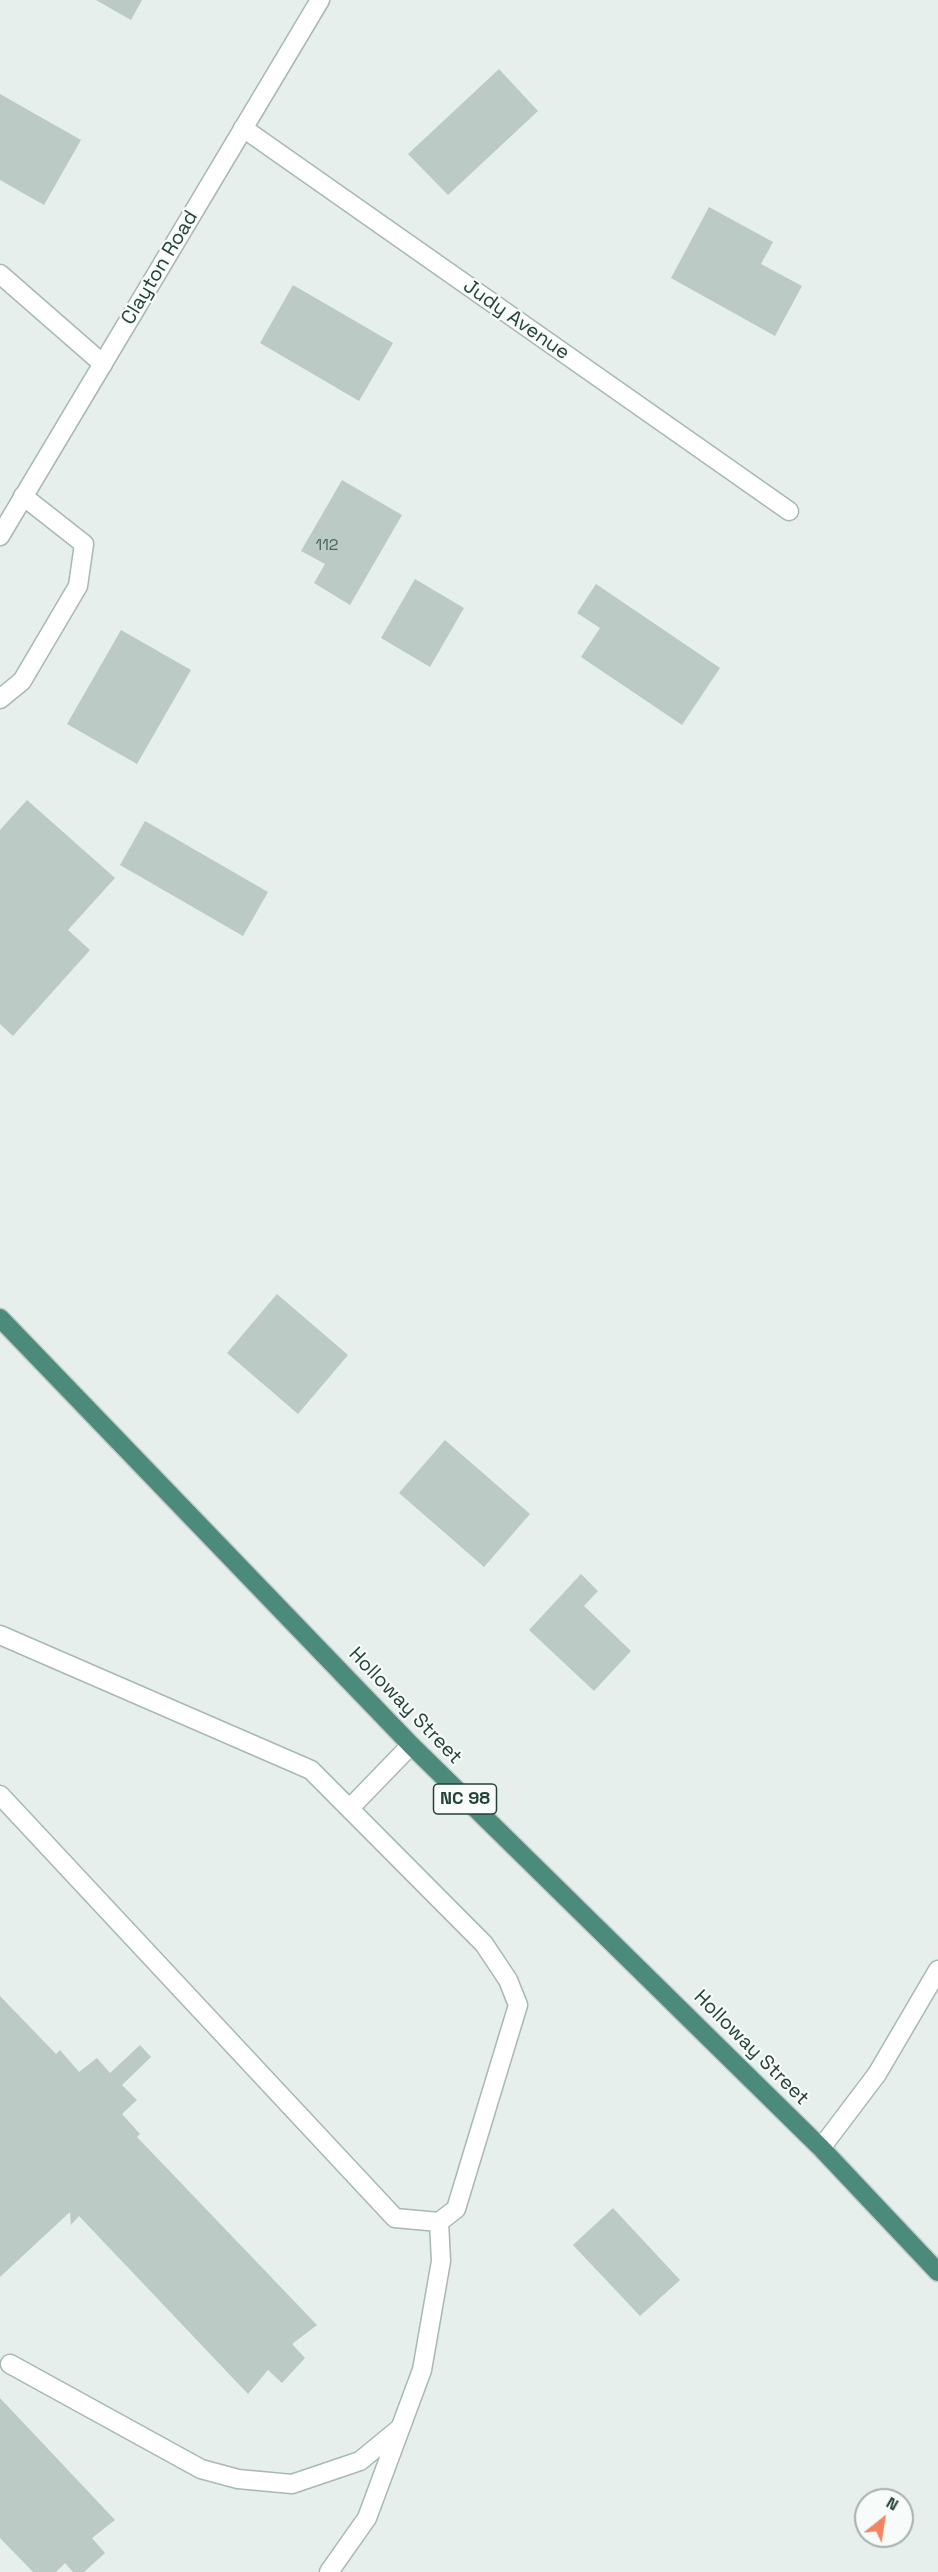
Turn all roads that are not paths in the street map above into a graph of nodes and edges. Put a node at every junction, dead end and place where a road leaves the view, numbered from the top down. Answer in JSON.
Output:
{"nodes":[{"id":1,"x":320,"y":0,"type":"edge"},
{"id":2,"x":243,"y":128,"type":"junction"},
{"id":3,"x":0,"y":274,"type":"edge"},
{"id":4,"x":103,"y":364,"type":"junction"},
{"id":5,"x":23,"y":496,"type":"junction"},
{"id":6,"x":789,"y":512,"type":"dead end"},
{"id":7,"x":0,"y":536,"type":"edge"},
{"id":8,"x":0,"y":699,"type":"edge"},
{"id":9,"x":0,"y":1318,"type":"edge"},
{"id":10,"x":0,"y":1635,"type":"edge"},
{"id":11,"x":411,"y":1746,"type":"junction"},
{"id":12,"x":0,"y":1794,"type":"edge"},
{"id":13,"x":350,"y":1808,"type":"junction"},
{"id":14,"x":938,"y":1970,"type":"edge"},
{"id":15,"x":821,"y":2148,"type":"junction"},
{"id":16,"x":439,"y":2222,"type":"junction"},
{"id":17,"x":938,"y":2272,"type":"edge"},
{"id":18,"x":10,"y":2364,"type":"dead end"},
{"id":19,"x":400,"y":2428,"type":"junction"},
{"id":20,"x":329,"y":2572,"type":"edge"}],
"edges":[{"from":1,"to":2,"type":"street","name":"Clayton Road"},
{"from":2,"to":4,"type":"street","name":"Clayton Road"},
{"from":2,"to":6,"type":"street","name":"Judy Avenue"},
{"from":3,"to":4,"type":"street"},
{"from":4,"to":5,"type":"street","name":"Clayton Road"},
{"from":5,"to":7,"type":"street","name":"Clayton Road"},
{"from":5,"to":8,"type":"street"},
{"from":9,"to":11,"type":"highway","name":"Holloway Street","number":"NC 98"},
{"from":10,"to":13,"type":"street"},
{"from":11,"to":13,"type":"street"},
{"from":11,"to":15,"type":"highway","name":"Holloway Street","number":"NC 98"},
{"from":12,"to":16,"type":"street"},
{"from":13,"to":16,"type":"street"},
{"from":14,"to":15,"type":"street"},
{"from":15,"to":17,"type":"highway","name":"Holloway Street","number":"NC 98"},
{"from":16,"to":19,"type":"street"},
{"from":18,"to":19,"type":"street"},
{"from":19,"to":20,"type":"street"}]}
